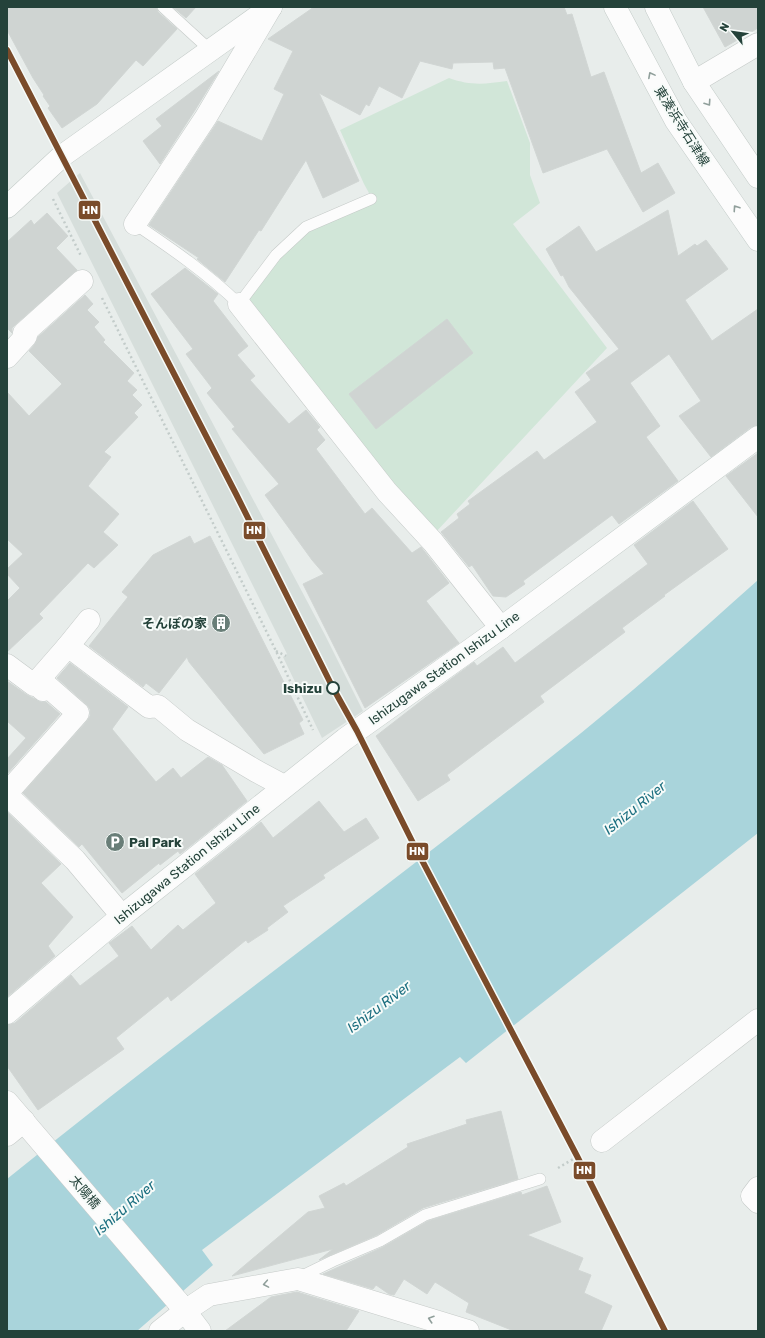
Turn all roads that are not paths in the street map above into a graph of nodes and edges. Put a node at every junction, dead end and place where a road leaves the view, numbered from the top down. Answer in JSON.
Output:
{"nodes":[{"id":1,"x":164,"y":7,"type":"edge"},
{"id":2,"x":271,"y":7,"type":"edge"},
{"id":3,"x":615,"y":7,"type":"edge"},
{"id":4,"x":656,"y":7,"type":"edge"},
{"id":5,"x":758,"y":44,"type":"edge"},
{"id":6,"x":210,"y":50,"type":"junction"},
{"id":7,"x":694,"y":82,"type":"junction"},
{"id":8,"x":758,"y":177,"type":"edge"},
{"id":9,"x":371,"y":199,"type":"dead end"},
{"id":10,"x":7,"y":206,"type":"edge"},
{"id":11,"x":135,"y":224,"type":"joint"},
{"id":12,"x":758,"y":240,"type":"edge"},
{"id":13,"x":82,"y":281,"type":"dead end"},
{"id":14,"x":238,"y":304,"type":"junction"},
{"id":15,"x":7,"y":357,"type":"edge"},
{"id":16,"x":758,"y":436,"type":"edge"},
{"id":17,"x":89,"y":620,"type":"dead end"},
{"id":18,"x":501,"y":628,"type":"junction"},
{"id":19,"x":68,"y":646,"type":"junction"},
{"id":20,"x":7,"y":665,"type":"edge"},
{"id":21,"x":36,"y":683,"type":"junction"},
{"id":22,"x":284,"y":786,"type":"junction"},
{"id":23,"x":7,"y":794,"type":"edge"},
{"id":24,"x":122,"y":916,"type":"junction"},
{"id":25,"x":7,"y":1013,"type":"edge"},
{"id":26,"x":755,"y":1025,"type":"edge"},
{"id":27,"x":7,"y":1102,"type":"edge"},
{"id":28,"x":31,"y":1129,"type":"junction"},
{"id":29,"x":7,"y":1135,"type":"edge"},
{"id":30,"x":602,"y":1141,"type":"dead end"},
{"id":31,"x":540,"y":1179,"type":"dead end"},
{"id":32,"x":758,"y":1188,"type":"edge"},
{"id":33,"x":758,"y":1202,"type":"edge"},
{"id":34,"x":298,"y":1279,"type":"junction"},
{"id":35,"x":182,"y":1307,"type":"junction"},
{"id":36,"x":160,"y":1331,"type":"edge"},
{"id":37,"x":200,"y":1331,"type":"edge"},
{"id":38,"x":468,"y":1331,"type":"edge"}],
"edges":[{"from":1,"to":6,"type":"lane"},
{"from":2,"to":6,"type":"street"},
{"from":2,"to":11,"type":"street"},
{"from":12,"to":3,"type":"street","name":"東湊浜寺石津線","one_way":true},
{"from":4,"to":7,"type":"street"},
{"from":5,"to":7,"type":"street"},
{"from":6,"to":10,"type":"street"},
{"from":7,"to":8,"type":"street","one_way":true},
{"from":9,"to":14,"type":"lane"},
{"from":11,"to":14,"type":"lane"},
{"from":13,"to":15,"type":"street"},
{"from":14,"to":18,"type":"street"},
{"from":16,"to":18,"type":"street","name":"Ishizugawa Station Ishizu Line"},
{"from":17,"to":19,"type":"street"},
{"from":18,"to":22,"type":"street","name":"Ishizugawa Station Ishizu Line"},
{"from":19,"to":21,"type":"street"},
{"from":19,"to":22,"type":"street"},
{"from":20,"to":21,"type":"street"},
{"from":21,"to":23,"type":"street"},
{"from":22,"to":24,"type":"street","name":"Ishizugawa Station Ishizu Line"},
{"from":23,"to":24,"type":"street"},
{"from":24,"to":25,"type":"street","name":"Ishizugawa Station Ishizu Line"},
{"from":26,"to":30,"type":"street"},
{"from":27,"to":28,"type":"street","name":"太陽橋"},
{"from":28,"to":29,"type":"street"},
{"from":28,"to":35,"type":"street","name":"太陽橋"},
{"from":31,"to":34,"type":"lane"},
{"from":32,"to":33,"type":"street"},
{"from":34,"to":35,"type":"street","one_way":true},
{"from":38,"to":34,"type":"street","one_way":true},
{"from":35,"to":36,"type":"street"},
{"from":35,"to":37,"type":"street","name":"太陽橋"}]}
